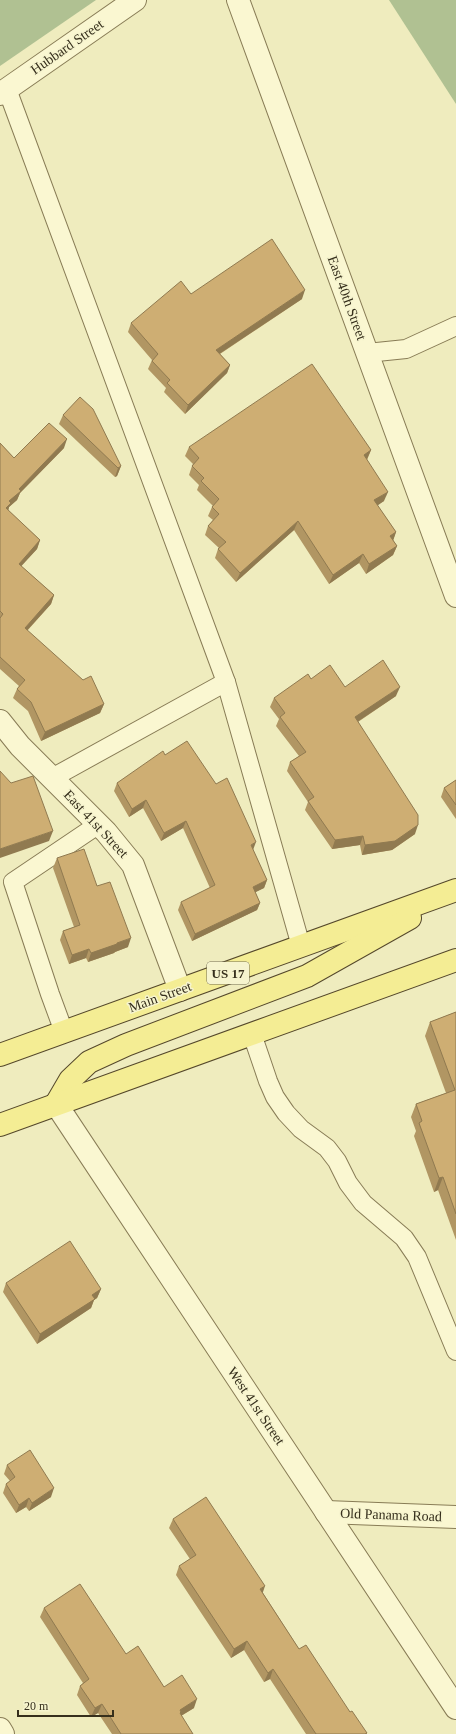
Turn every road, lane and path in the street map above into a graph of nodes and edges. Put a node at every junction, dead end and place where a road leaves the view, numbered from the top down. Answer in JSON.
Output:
{"nodes":[{"id":1,"x":134,"y":0,"type":"edge"},
{"id":2,"x":238,"y":0,"type":"edge"},
{"id":3,"x":3,"y":91,"type":"edge"},
{"id":4,"x":456,"y":326,"type":"edge"},
{"id":5,"x":367,"y":353,"type":"junction"},
{"id":6,"x":456,"y":596,"type":"edge"},
{"id":7,"x":226,"y":682,"type":"junction"},
{"id":8,"x":0,"y":721,"type":"edge"},
{"id":9,"x":52,"y":778,"type":"junction"},
{"id":10,"x":99,"y":824,"type":"junction"},
{"id":11,"x":456,"y":891,"type":"edge"},
{"id":12,"x":301,"y":946,"type":"junction"},
{"id":13,"x":456,"y":960,"type":"edge"},
{"id":14,"x":180,"y":990,"type":"junction"},
{"id":15,"x":64,"y":1032,"type":"junction"},
{"id":16,"x":252,"y":1034,"type":"junction"},
{"id":17,"x":0,"y":1056,"type":"edge"},
{"id":18,"x":56,"y":1104,"type":"junction"},
{"id":19,"x":0,"y":1125,"type":"edge"},
{"id":20,"x":456,"y":1352,"type":"edge"},
{"id":21,"x":326,"y":1512,"type":"junction"},
{"id":22,"x":456,"y":1517,"type":"edge"},
{"id":23,"x":456,"y":1708,"type":"edge"},
{"id":24,"x":0,"y":1729,"type":"edge"},
{"id":25,"x":3,"y":1734,"type":"edge"}],
"edges":[{"from":1,"to":3,"type":"street","name":"Hubbard Street"},
{"from":2,"to":5,"type":"street","name":"East 40th Street"},
{"from":3,"to":7,"type":"lane"},
{"from":4,"to":5,"type":"lane"},
{"from":5,"to":6,"type":"street","name":"East 40th Street"},
{"from":7,"to":9,"type":"lane"},
{"from":7,"to":12,"type":"lane"},
{"from":8,"to":9,"type":"street","name":"East 41st Street"},
{"from":9,"to":10,"type":"street","name":"East 41st Street"},
{"from":10,"to":14,"type":"street","name":"East 41st Street"},
{"from":10,"to":15,"type":"lane"},
{"from":11,"to":12,"type":"main road","name":"Main Street","number":"US 17"},
{"from":11,"to":18,"type":"main road"},
{"from":12,"to":14,"type":"main road","name":"Main Street","number":"US 17"},
{"from":13,"to":16,"type":"main road"},
{"from":14,"to":15,"type":"main road","name":"Main Street","number":"US 17"},
{"from":15,"to":17,"type":"main road","name":"Main Street","number":"US 17"},
{"from":16,"to":18,"type":"main road"},
{"from":16,"to":20,"type":"lane"},
{"from":18,"to":19,"type":"main road"},
{"from":18,"to":21,"type":"street","name":"West 41st Street"},
{"from":21,"to":22,"type":"street","name":"Old Panama Road"},
{"from":21,"to":23,"type":"street","name":"West 41st Street"},
{"from":24,"to":25,"type":"street"}]}
